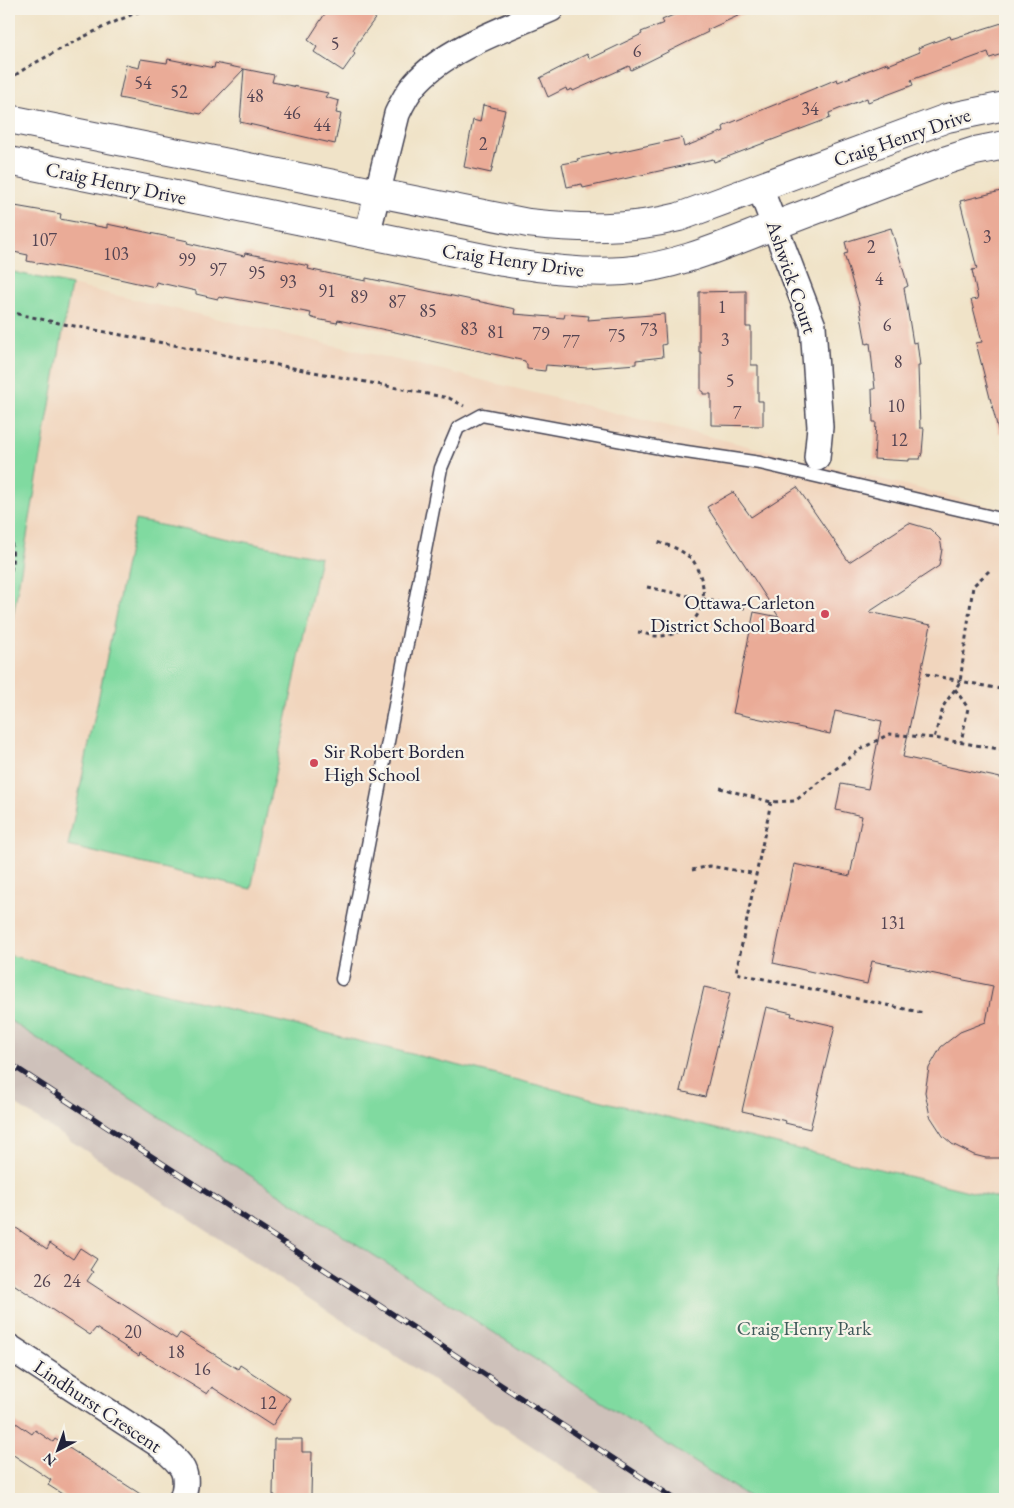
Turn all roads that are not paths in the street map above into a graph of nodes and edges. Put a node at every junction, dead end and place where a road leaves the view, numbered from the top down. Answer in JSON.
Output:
{"nodes":[{"id":1,"x":551,"y":9,"type":"edge"},
{"id":2,"x":1005,"y":106,"type":"edge"},
{"id":3,"x":9,"y":119,"type":"edge"},
{"id":4,"x":1005,"y":145,"type":"edge"},
{"id":5,"x":9,"y":161,"type":"edge"},
{"id":6,"x":760,"y":188,"type":"junction"},
{"id":7,"x":377,"y":193,"type":"junction"},
{"id":8,"x":774,"y":225,"type":"junction"},
{"id":9,"x":367,"y":235,"type":"junction"},
{"id":10,"x":818,"y":458,"type":"dead end"},
{"id":11,"x":1005,"y":520,"type":"edge"},
{"id":12,"x":342,"y":979,"type":"dead end"},
{"id":13,"x":9,"y":1347,"type":"edge"},
{"id":14,"x":182,"y":1499,"type":"edge"}],
"edges":[{"from":1,"to":7,"type":"street"},
{"from":2,"to":6,"type":"street","name":"Craig Henry Drive"},
{"from":3,"to":7,"type":"street","name":"Craig Henry Drive"},
{"from":4,"to":8,"type":"street","name":"Craig Henry Drive"},
{"from":5,"to":9,"type":"street","name":"Craig Henry Drive"},
{"from":6,"to":7,"type":"street","name":"Craig Henry Drive"},
{"from":6,"to":8,"type":"street","name":"Ashwick Court"},
{"from":7,"to":9,"type":"street"},
{"from":8,"to":9,"type":"street","name":"Craig Henry Drive"},
{"from":8,"to":10,"type":"street","name":"Ashwick Court"},
{"from":11,"to":12,"type":"lane"},
{"from":13,"to":14,"type":"street","name":"Lindhurst Crescent"}]}
